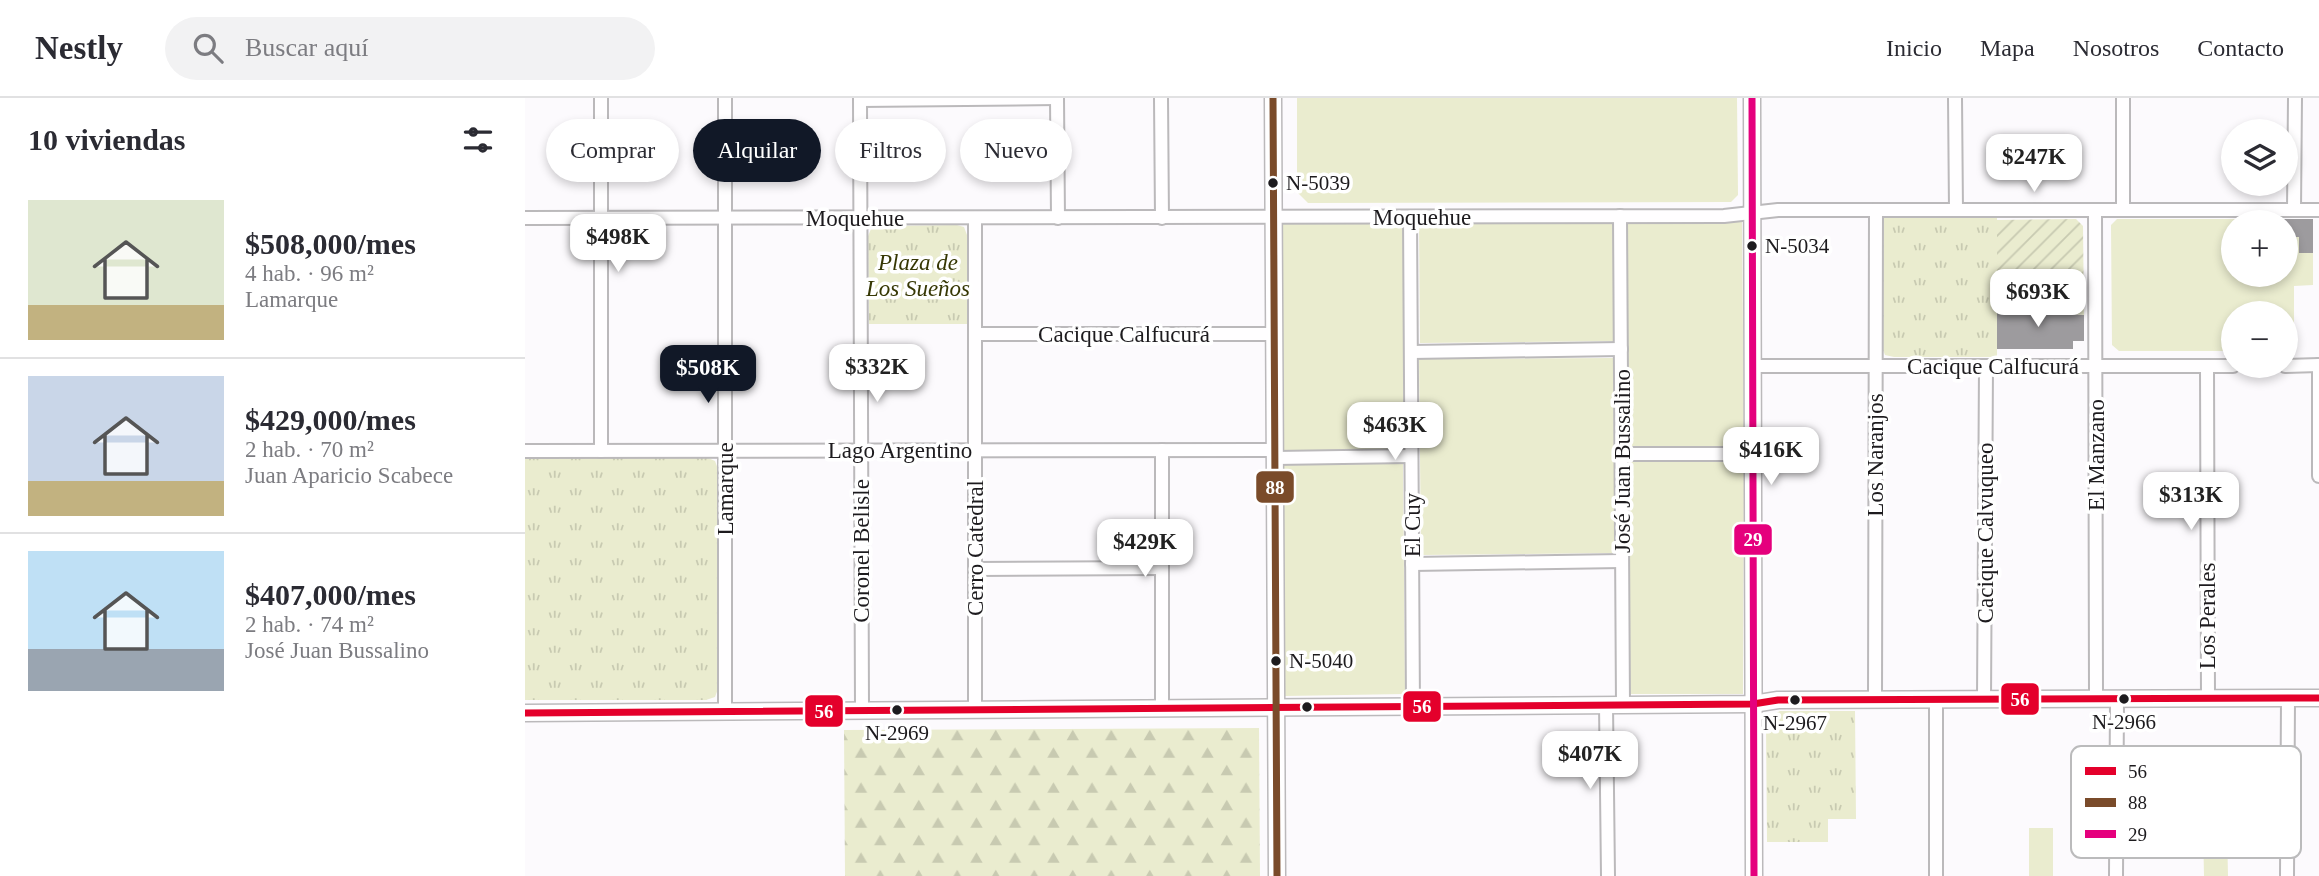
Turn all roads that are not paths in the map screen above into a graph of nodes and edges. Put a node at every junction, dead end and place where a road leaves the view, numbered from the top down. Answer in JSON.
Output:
{"nodes":[{"id":1,"x":601,"y":98,"type":"edge"},
{"id":2,"x":725,"y":98,"type":"edge"},
{"id":3,"x":1057,"y":98,"type":"edge"},
{"id":4,"x":1161,"y":98,"type":"edge"},
{"id":5,"x":1273,"y":98,"type":"edge"},
{"id":6,"x":1752,"y":98,"type":"edge"},
{"id":7,"x":1955,"y":98,"type":"edge"},
{"id":8,"x":2123,"y":98,"type":"edge"},
{"id":9,"x":2295,"y":98,"type":"edge"},
{"id":10,"x":860,"y":99,"type":"edge"},
{"id":11,"x":1876,"y":210,"type":"junction"},
{"id":12,"x":1956,"y":210,"type":"junction"},
{"id":13,"x":2095,"y":210,"type":"junction"},
{"id":14,"x":2123,"y":210,"type":"junction"},
{"id":15,"x":2221,"y":210,"type":"edge"},
{"id":16,"x":2294,"y":210,"type":"edge"},
{"id":17,"x":2298,"y":210,"type":"edge"},
{"id":18,"x":2319,"y":211,"type":"edge"},
{"id":19,"x":1752,"y":213,"type":"junction"},
{"id":20,"x":1620,"y":216,"type":"junction"},
{"id":21,"x":1273,"y":217,"type":"junction"},
{"id":22,"x":1410,"y":217,"type":"junction"},
{"id":23,"x":525,"y":218,"type":"edge"},
{"id":24,"x":601,"y":218,"type":"junction"},
{"id":25,"x":725,"y":218,"type":"junction"},
{"id":26,"x":860,"y":218,"type":"junction"},
{"id":27,"x":975,"y":218,"type":"junction"},
{"id":28,"x":1058,"y":218,"type":"junction"},
{"id":29,"x":1162,"y":218,"type":"junction"},
{"id":30,"x":975,"y":334,"type":"junction"},
{"id":31,"x":1274,"y":334,"type":"junction"},
{"id":32,"x":1621,"y":349,"type":"junction"},
{"id":33,"x":1411,"y":352,"type":"junction"},
{"id":34,"x":2319,"y":365,"type":"edge"},
{"id":35,"x":1752,"y":366,"type":"junction"},
{"id":36,"x":1875,"y":366,"type":"junction"},
{"id":37,"x":1986,"y":366,"type":"junction"},
{"id":38,"x":2096,"y":366,"type":"junction"},
{"id":39,"x":2207,"y":366,"type":"junction"},
{"id":40,"x":2221,"y":366,"type":"edge"},
{"id":41,"x":2298,"y":366,"type":"edge"},
{"id":42,"x":861,"y":450,"type":"junction"},
{"id":43,"x":975,"y":450,"type":"junction"},
{"id":44,"x":1162,"y":450,"type":"junction"},
{"id":45,"x":525,"y":451,"type":"edge"},
{"id":46,"x":601,"y":451,"type":"junction"},
{"id":47,"x":725,"y":451,"type":"junction"},
{"id":48,"x":1275,"y":454,"type":"junction"},
{"id":49,"x":1622,"y":454,"type":"junction"},
{"id":50,"x":1752,"y":454,"type":"junction"},
{"id":51,"x":1411,"y":456,"type":"junction"},
{"id":52,"x":2319,"y":475,"type":"edge"},
{"id":53,"x":1622,"y":561,"type":"junction"},
{"id":54,"x":1412,"y":564,"type":"junction"},
{"id":55,"x":1162,"y":568,"type":"junction"},
{"id":56,"x":975,"y":569,"type":"junction"},
{"id":57,"x":2319,"y":698,"type":"edge"},
{"id":58,"x":2096,"y":699,"type":"junction"},
{"id":59,"x":2117,"y":699,"type":"junction"},
{"id":60,"x":2208,"y":699,"type":"junction"},
{"id":61,"x":2288,"y":699,"type":"junction"},
{"id":62,"x":1875,"y":700,"type":"junction"},
{"id":63,"x":1935,"y":700,"type":"junction"},
{"id":64,"x":1984,"y":700,"type":"junction"},
{"id":65,"x":1753,"y":704,"type":"junction"},
{"id":66,"x":1615,"y":705,"type":"junction"},
{"id":67,"x":1413,"y":707,"type":"junction"},
{"id":68,"x":1163,"y":708,"type":"junction"},
{"id":69,"x":1276,"y":708,"type":"junction"},
{"id":70,"x":862,"y":710,"type":"junction"},
{"id":71,"x":975,"y":710,"type":"junction"},
{"id":72,"x":725,"y":711,"type":"junction"},
{"id":73,"x":525,"y":713,"type":"edge"},
{"id":74,"x":2117,"y":746,"type":"edge"},
{"id":75,"x":2288,"y":746,"type":"edge"},
{"id":76,"x":2116,"y":858,"type":"edge"},
{"id":77,"x":2287,"y":858,"type":"edge"},
{"id":78,"x":1276,"y":876,"type":"edge"},
{"id":79,"x":1608,"y":876,"type":"edge"},
{"id":80,"x":1754,"y":876,"type":"edge"},
{"id":81,"x":1936,"y":876,"type":"edge"},
{"id":82,"x":2116,"y":876,"type":"edge"},
{"id":83,"x":2287,"y":876,"type":"edge"}],
"edges":[{"from":1,"to":24,"type":"street"},
{"from":2,"to":25,"type":"street","name":"Lamarque"},
{"from":3,"to":10,"type":"street"},
{"from":3,"to":28,"type":"street"},
{"from":4,"to":29,"type":"street"},
{"from":5,"to":21,"type":"street"},
{"from":6,"to":19,"type":"street"},
{"from":7,"to":12,"type":"street"},
{"from":8,"to":14,"type":"street"},
{"from":9,"to":16,"type":"street"},
{"from":10,"to":26,"type":"street","name":"Coronel Belisle"},
{"from":11,"to":12,"type":"street","name":"Moquehue"},
{"from":11,"to":19,"type":"street","name":"Moquehue"},
{"from":11,"to":36,"type":"street","name":"Los Naranjos"},
{"from":12,"to":13,"type":"street","name":"Moquehue"},
{"from":13,"to":14,"type":"street","name":"Moquehue"},
{"from":13,"to":38,"type":"street","name":"El Manzano"},
{"from":14,"to":15,"type":"street","name":"Moquehue"},
{"from":17,"to":18,"type":"street","name":"Moquehue"},
{"from":19,"to":20,"type":"street","name":"Moquehue"},
{"from":19,"to":35,"type":"street"},
{"from":20,"to":22,"type":"street","name":"Moquehue"},
{"from":20,"to":32,"type":"street","name":"José Juan Bussalino"},
{"from":21,"to":22,"type":"street","name":"Moquehue"},
{"from":21,"to":29,"type":"street","name":"Moquehue"},
{"from":21,"to":31,"type":"street"},
{"from":22,"to":33,"type":"street","name":"El Cuy"},
{"from":23,"to":24,"type":"street","name":"Moquehue"},
{"from":24,"to":25,"type":"street","name":"Moquehue"},
{"from":24,"to":46,"type":"street"},
{"from":25,"to":26,"type":"street","name":"Moquehue"},
{"from":25,"to":47,"type":"street","name":"Lamarque"},
{"from":26,"to":27,"type":"street","name":"Moquehue"},
{"from":26,"to":42,"type":"street","name":"Coronel Belisle"},
{"from":27,"to":28,"type":"street","name":"Moquehue"},
{"from":27,"to":30,"type":"street","name":"Cerro Catedral"},
{"from":28,"to":29,"type":"street","name":"Moquehue"},
{"from":30,"to":31,"type":"street","name":"Cacique Calfucurá"},
{"from":30,"to":43,"type":"street","name":"Cerro Catedral"},
{"from":31,"to":48,"type":"street"},
{"from":32,"to":33,"type":"street"},
{"from":32,"to":49,"type":"street","name":"José Juan Bussalino"},
{"from":33,"to":51,"type":"street","name":"El Cuy"},
{"from":34,"to":41,"type":"street"},
{"from":34,"to":52,"type":"street"},
{"from":35,"to":36,"type":"street","name":"Cacique Calfucurá"},
{"from":35,"to":50,"type":"street"},
{"from":36,"to":37,"type":"street","name":"Cacique Calfucurá"},
{"from":36,"to":62,"type":"street","name":"Los Naranjos"},
{"from":37,"to":38,"type":"street","name":"Cacique Calfucurá"},
{"from":37,"to":64,"type":"street","name":"Cacique Calvuqueo"},
{"from":38,"to":39,"type":"street","name":"Cacique Calfucurá"},
{"from":38,"to":58,"type":"street","name":"El Manzano"},
{"from":39,"to":40,"type":"street","name":"Cacique Calfucurá"},
{"from":39,"to":60,"type":"street","name":"Los Perales"},
{"from":42,"to":43,"type":"street","name":"Lago Argentino"},
{"from":42,"to":47,"type":"street","name":"Lago Argentino"},
{"from":42,"to":70,"type":"street","name":"Coronel Belisle"},
{"from":43,"to":44,"type":"street","name":"Lago Argentino"},
{"from":43,"to":56,"type":"street","name":"Cerro Catedral"},
{"from":44,"to":48,"type":"street","name":"Lago Argentino"},
{"from":44,"to":55,"type":"street"},
{"from":45,"to":46,"type":"street","name":"Lago Argentino"},
{"from":46,"to":47,"type":"street","name":"Lago Argentino"},
{"from":47,"to":72,"type":"street","name":"Lamarque"},
{"from":48,"to":51,"type":"street","name":"Lago Argentino"},
{"from":48,"to":69,"type":"street"},
{"from":49,"to":50,"type":"street"},
{"from":49,"to":53,"type":"street","name":"José Juan Bussalino"},
{"from":50,"to":65,"type":"street"},
{"from":51,"to":54,"type":"street","name":"El Cuy"},
{"from":53,"to":54,"type":"street"},
{"from":53,"to":66,"type":"street","name":"José Juan Bussalino"},
{"from":54,"to":67,"type":"street","name":"El Cuy"},
{"from":55,"to":56,"type":"street"},
{"from":55,"to":68,"type":"street"},
{"from":56,"to":71,"type":"street","name":"Cerro Catedral"},
{"from":57,"to":61,"type":"street"},
{"from":58,"to":59,"type":"street"},
{"from":58,"to":64,"type":"street"},
{"from":59,"to":60,"type":"street"},
{"from":59,"to":74,"type":"street"},
{"from":60,"to":61,"type":"street"},
{"from":61,"to":75,"type":"street"},
{"from":62,"to":63,"type":"street"},
{"from":62,"to":65,"type":"street"},
{"from":63,"to":64,"type":"street"},
{"from":63,"to":81,"type":"street"},
{"from":65,"to":66,"type":"street"},
{"from":65,"to":80,"type":"street"},
{"from":66,"to":67,"type":"street"},
{"from":66,"to":79,"type":"street","name":"José Juan Bussalino"},
{"from":67,"to":69,"type":"street"},
{"from":68,"to":69,"type":"street"},
{"from":68,"to":71,"type":"street"},
{"from":69,"to":78,"type":"street"},
{"from":70,"to":71,"type":"street"},
{"from":70,"to":72,"type":"street"},
{"from":72,"to":73,"type":"street"},
{"from":76,"to":82,"type":"street"},
{"from":77,"to":83,"type":"street"}]}
